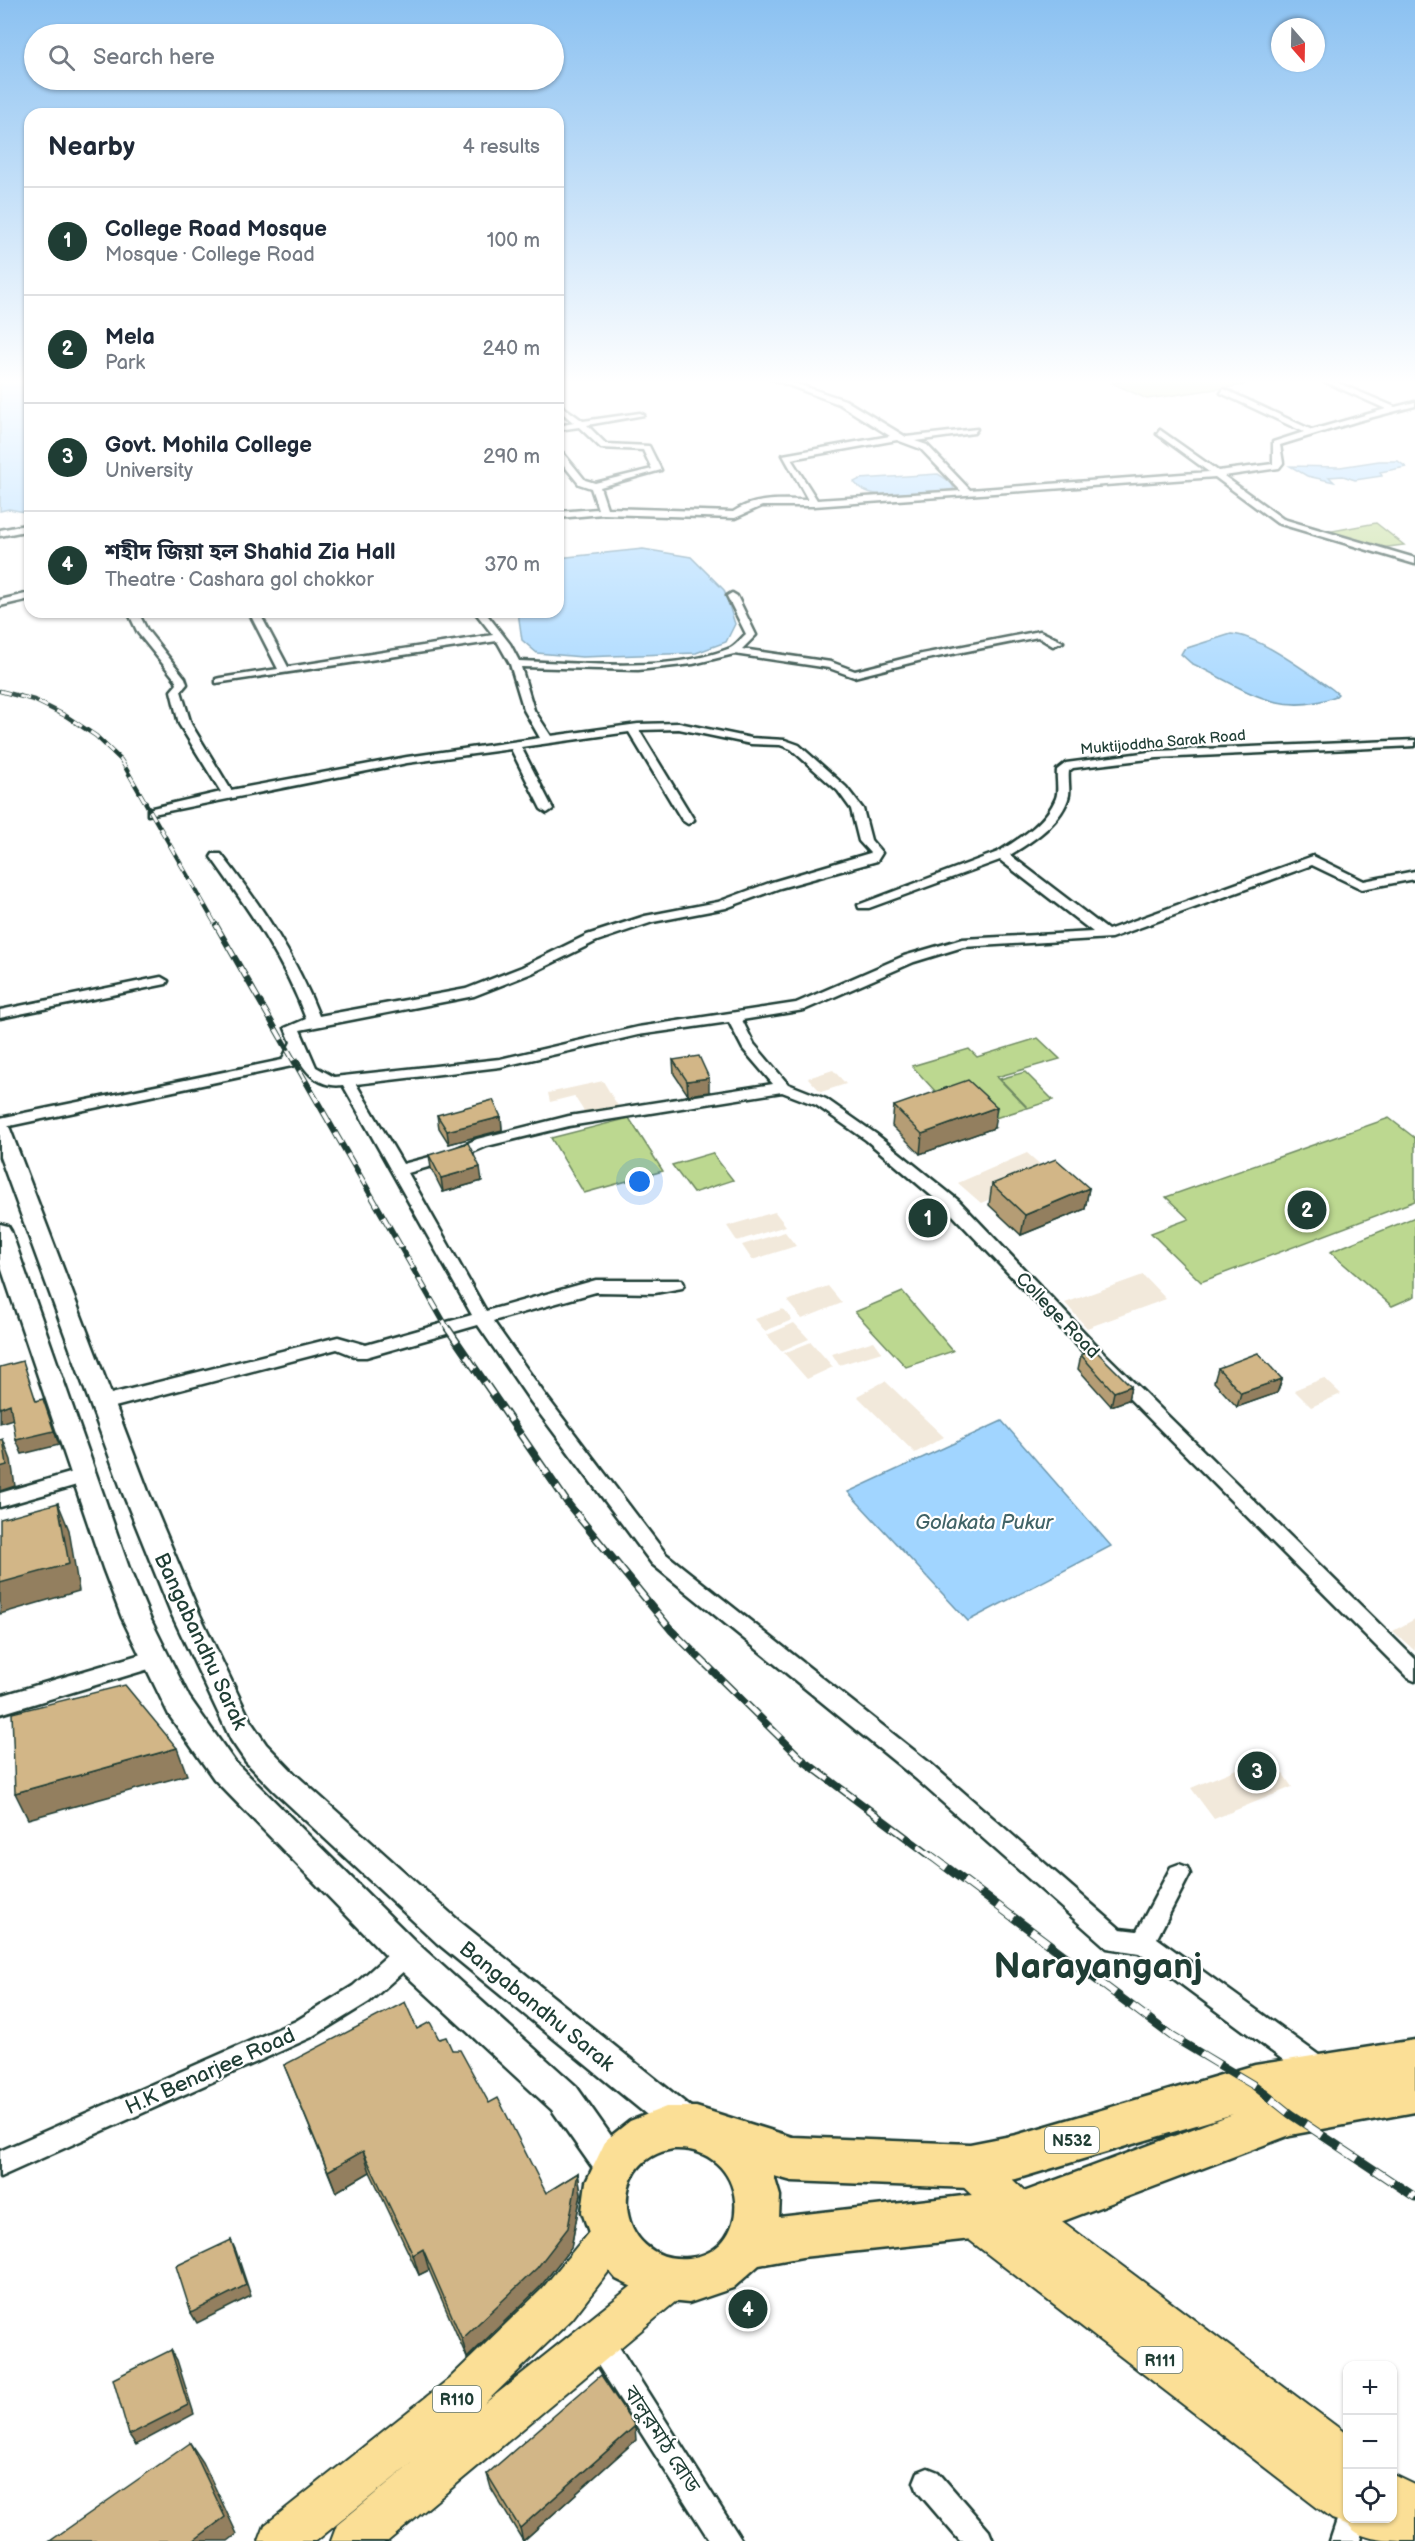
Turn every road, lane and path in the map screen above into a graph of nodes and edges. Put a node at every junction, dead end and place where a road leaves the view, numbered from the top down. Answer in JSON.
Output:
{"nodes":[{"id":1,"x":599,"y":498,"type":"edge"},
{"id":2,"x":811,"y":498,"type":"edge"},
{"id":3,"x":897,"y":498,"type":"edge"},
{"id":4,"x":1249,"y":498,"type":"edge"},
{"id":5,"x":814,"y":503,"type":"junction"},
{"id":6,"x":603,"y":511,"type":"junction"},
{"id":7,"x":564,"y":514,"type":"edge"},
{"id":8,"x":24,"y":528,"type":"edge"},
{"id":9,"x":0,"y":533,"type":"edge"},
{"id":10,"x":1415,"y":561,"type":"edge"},
{"id":11,"x":732,"y":596,"type":"dead end"},
{"id":12,"x":24,"y":597,"type":"edge"},
{"id":13,"x":0,"y":603,"type":"edge"},
{"id":14,"x":137,"y":618,"type":"edge"},
{"id":15,"x":257,"y":618,"type":"edge"},
{"id":16,"x":485,"y":618,"type":"edge"},
{"id":17,"x":500,"y":637,"type":"junction"},
{"id":18,"x":1058,"y":642,"type":"dead end"},
{"id":19,"x":734,"y":651,"type":"junction"},
{"id":20,"x":515,"y":664,"type":"junction"},
{"id":21,"x":284,"y":670,"type":"junction"},
{"id":22,"x":220,"y":681,"type":"dead end"},
{"id":23,"x":632,"y":728,"type":"junction"},
{"id":24,"x":547,"y":739,"type":"junction"},
{"id":25,"x":1415,"y":743,"type":"edge"},
{"id":26,"x":513,"y":744,"type":"junction"},
{"id":27,"x":228,"y":794,"type":"junction"},
{"id":28,"x":547,"y":809,"type":"dead end"},
{"id":29,"x":152,"y":812,"type":"dead end"},
{"id":30,"x":688,"y":820,"type":"dead end"},
{"id":31,"x":1002,"y":855,"type":"junction"},
{"id":32,"x":217,"y":857,"type":"dead end"},
{"id":33,"x":1415,"y":875,"type":"edge"},
{"id":34,"x":864,"y":905,"type":"dead end"},
{"id":35,"x":1107,"y":935,"type":"junction"},
{"id":36,"x":161,"y":981,"type":"dead end"},
{"id":37,"x":0,"y":1014,"type":"edge"},
{"id":38,"x":734,"y":1016,"type":"junction"},
{"id":39,"x":314,"y":1021,"type":"junction"},
{"id":40,"x":298,"y":1043,"type":"junction"},
{"id":41,"x":347,"y":1080,"type":"junction"},
{"id":42,"x":783,"y":1087,"type":"junction"},
{"id":43,"x":0,"y":1124,"type":"edge"},
{"id":44,"x":0,"y":1129,"type":"edge"},
{"id":45,"x":398,"y":1171,"type":"junction"},
{"id":46,"x":0,"y":1231,"type":"edge"},
{"id":47,"x":6,"y":1267,"type":"edge"},
{"id":48,"x":676,"y":1284,"type":"dead end"},
{"id":49,"x":482,"y":1318,"type":"junction"},
{"id":50,"x":103,"y":1403,"type":"junction"},
{"id":51,"x":84,"y":1476,"type":"junction"},
{"id":52,"x":0,"y":1500,"type":"edge"},
{"id":53,"x":155,"y":1659,"type":"junction"},
{"id":54,"x":1415,"y":1672,"type":"edge"},
{"id":55,"x":0,"y":1705,"type":"edge"},
{"id":56,"x":1179,"y":1874,"type":"dead end"},
{"id":57,"x":1143,"y":1942,"type":"junction"},
{"id":58,"x":406,"y":1954,"type":"junction"},
{"id":59,"x":1415,"y":2061,"type":"edge"},
{"id":60,"x":1326,"y":2076,"type":"junction"},
{"id":61,"x":1415,"y":2091,"type":"edge"},
{"id":62,"x":686,"y":2125,"type":"junction"},
{"id":63,"x":726,"y":2140,"type":"junction"},
{"id":64,"x":0,"y":2164,"type":"edge"},
{"id":65,"x":970,"y":2166,"type":"junction"},
{"id":66,"x":614,"y":2169,"type":"junction"},
{"id":67,"x":1021,"y":2215,"type":"junction"},
{"id":68,"x":972,"y":2217,"type":"junction"},
{"id":69,"x":612,"y":2235,"type":"junction"},
{"id":70,"x":746,"y":2245,"type":"junction"},
{"id":71,"x":667,"y":2283,"type":"junction"},
{"id":72,"x":597,"y":2338,"type":"junction"},
{"id":73,"x":1343,"y":2459,"type":"edge"},
{"id":74,"x":928,"y":2482,"type":"dead end"},
{"id":75,"x":1397,"y":2499,"type":"edge"},
{"id":76,"x":1343,"y":2500,"type":"edge"},
{"id":77,"x":1415,"y":2512,"type":"edge"},
{"id":78,"x":1350,"y":2523,"type":"edge"},
{"id":79,"x":1375,"y":2523,"type":"edge"},
{"id":80,"x":281,"y":2541,"type":"edge"},
{"id":81,"x":353,"y":2541,"type":"edge"},
{"id":82,"x":727,"y":2541,"type":"edge"},
{"id":83,"x":979,"y":2541,"type":"edge"},
{"id":84,"x":1345,"y":2541,"type":"edge"},
{"id":85,"x":1398,"y":2541,"type":"edge"}],
"edges":[{"from":1,"to":6,"type":"street"},
{"from":2,"to":5,"type":"street"},
{"from":3,"to":5,"type":"street"},
{"from":4,"to":10,"type":"street"},
{"from":5,"to":6,"type":"street"},
{"from":6,"to":7,"type":"street"},
{"from":8,"to":9,"type":"street"},
{"from":11,"to":19,"type":"street"},
{"from":12,"to":13,"type":"street"},
{"from":14,"to":27,"type":"street"},
{"from":15,"to":21,"type":"street"},
{"from":16,"to":17,"type":"street"},
{"from":17,"to":20,"type":"street"},
{"from":17,"to":21,"type":"street"},
{"from":18,"to":19,"type":"street"},
{"from":19,"to":20,"type":"street"},
{"from":20,"to":24,"type":"street"},
{"from":21,"to":22,"type":"street"},
{"from":23,"to":24,"type":"street"},
{"from":23,"to":30,"type":"street"},
{"from":23,"to":39,"type":"street"},
{"from":24,"to":26,"type":"street"},
{"from":25,"to":31,"type":"street","name":"Muktijoddha Sarak Road"},
{"from":26,"to":27,"type":"street"},
{"from":26,"to":28,"type":"street"},
{"from":27,"to":29,"type":"street"},
{"from":31,"to":34,"type":"street"},
{"from":31,"to":35,"type":"street"},
{"from":32,"to":39,"type":"street"},
{"from":33,"to":35,"type":"street"},
{"from":35,"to":38,"type":"street"},
{"from":36,"to":37,"type":"street"},
{"from":38,"to":41,"type":"street"},
{"from":38,"to":42,"type":"street"},
{"from":39,"to":40,"type":"street"},
{"from":40,"to":41,"type":"street"},
{"from":40,"to":43,"type":"street"},
{"from":41,"to":45,"type":"street"},
{"from":42,"to":45,"type":"street"},
{"from":42,"to":54,"type":"street","name":"College Road"},
{"from":44,"to":50,"type":"main road","name":"Bangabandhu Sarak"},
{"from":45,"to":49,"type":"street"},
{"from":46,"to":47,"type":"main road","name":"Bangabandhu Sarak"},
{"from":47,"to":51,"type":"main road","name":"Bangabandhu Sarak"},
{"from":48,"to":49,"type":"street"},
{"from":49,"to":50,"type":"street"},
{"from":49,"to":57,"type":"street"},
{"from":50,"to":62,"type":"main road","name":"Bangabandhu Sarak"},
{"from":51,"to":52,"type":"street"},
{"from":51,"to":53,"type":"main road","name":"Bangabandhu Sarak"},
{"from":53,"to":55,"type":"street"},
{"from":53,"to":58,"type":"main road","name":"Bangabandhu Sarak"},
{"from":56,"to":57,"type":"street"},
{"from":57,"to":60,"type":"street"},
{"from":58,"to":64,"type":"street","name":"H.K Benarjee Road"},
{"from":58,"to":66,"type":"main road","name":"Bangabandhu Sarak"},
{"from":59,"to":60,"type":"highway","number":"N532"},
{"from":60,"to":65,"type":"highway","number":"N532"},
{"from":61,"to":67,"type":"highway"},
{"from":62,"to":63,"type":"highway"},
{"from":62,"to":66,"type":"highway"},
{"from":63,"to":65,"type":"highway","number":"N532"},
{"from":63,"to":70,"type":"highway"},
{"from":65,"to":67,"type":"main road"},
{"from":66,"to":69,"type":"highway"},
{"from":67,"to":68,"type":"highway"},
{"from":67,"to":73,"type":"main road","number":"R111"},
{"from":68,"to":70,"type":"highway"},
{"from":68,"to":76,"type":"main road","number":"R111"},
{"from":69,"to":71,"type":"highway"},
{"from":69,"to":80,"type":"main road","number":"R110"},
{"from":70,"to":71,"type":"highway"},
{"from":71,"to":72,"type":"main road","number":"R110"},
{"from":72,"to":81,"type":"main road","number":"R110"},
{"from":72,"to":82,"type":"street","name":"বালুরমাঠ রোড"},
{"from":74,"to":83,"type":"street"},
{"from":75,"to":77,"type":"main road"},
{"from":78,"to":84,"type":"street"},
{"from":79,"to":85,"type":"main road"}]}
